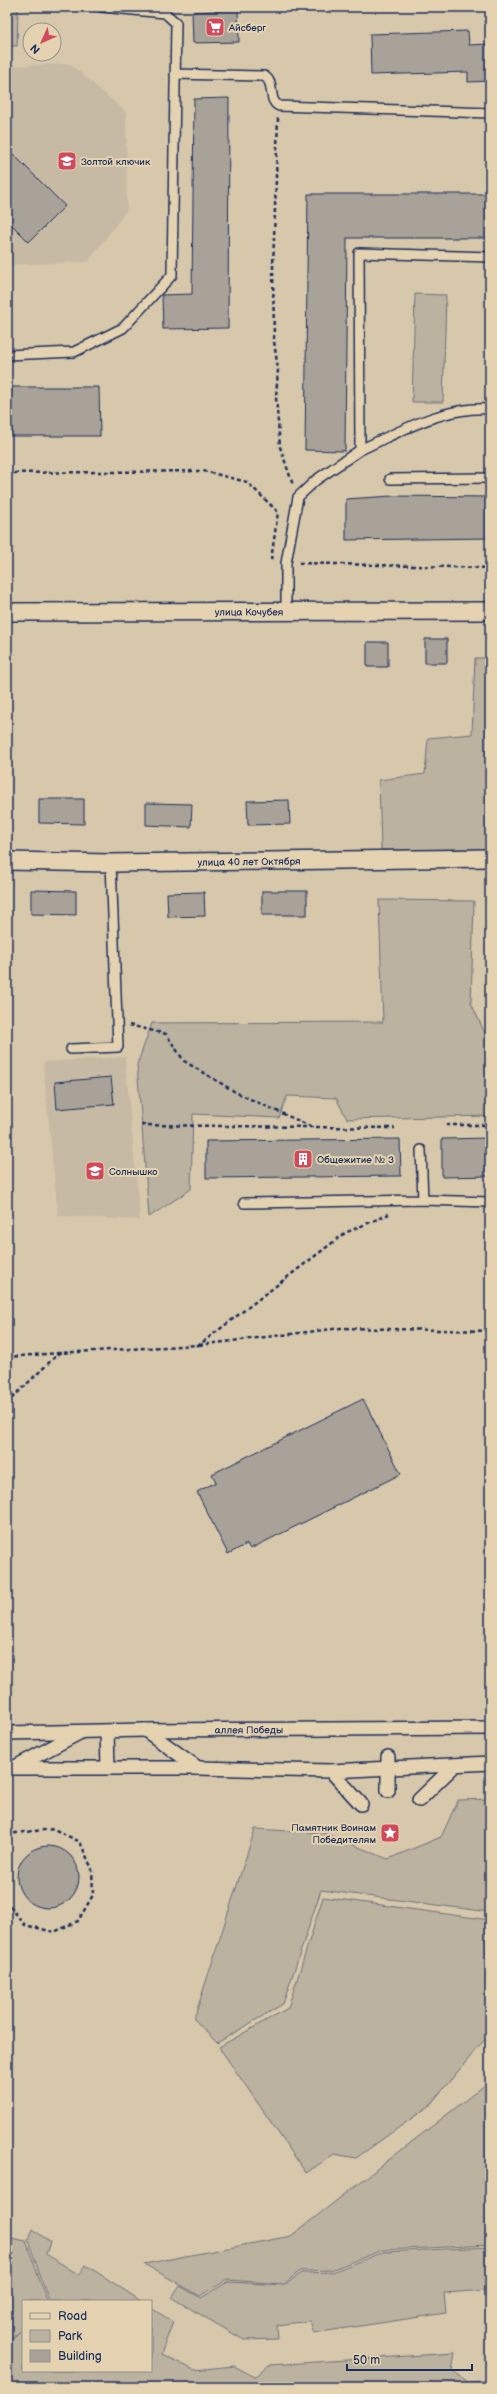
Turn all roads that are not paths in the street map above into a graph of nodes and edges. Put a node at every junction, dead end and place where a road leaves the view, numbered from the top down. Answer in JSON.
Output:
{"nodes":[{"id":1,"x":101,"y":7,"type":"edge"},
{"id":2,"x":175,"y":74,"type":"junction"},
{"id":3,"x":490,"y":113,"type":"edge"},
{"id":4,"x":490,"y":257,"type":"edge"},
{"id":5,"x":7,"y":355,"type":"edge"},
{"id":6,"x":490,"y":409,"type":"edge"},
{"id":7,"x":360,"y":450,"type":"junction"},
{"id":8,"x":490,"y":478,"type":"edge"},
{"id":9,"x":390,"y":479,"type":"dead end"},
{"id":10,"x":286,"y":610,"type":"junction"},
{"id":11,"x":7,"y":612,"type":"edge"},
{"id":12,"x":490,"y":612,"type":"edge"},
{"id":13,"x":490,"y":858,"type":"edge"},
{"id":14,"x":7,"y":861,"type":"edge"},
{"id":15,"x":111,"y":863,"type":"junction"},
{"id":16,"x":71,"y":1050,"type":"dead end"},
{"id":17,"x":421,"y":1150,"type":"dead end"},
{"id":18,"x":423,"y":1200,"type":"junction"},
{"id":19,"x":244,"y":1202,"type":"dead end"},
{"id":20,"x":490,"y":1202,"type":"edge"},
{"id":21,"x":490,"y":1728,"type":"edge"},
{"id":22,"x":145,"y":1730,"type":"junction"},
{"id":23,"x":80,"y":1732,"type":"junction"},
{"id":24,"x":107,"y":1732,"type":"junction"},
{"id":25,"x":7,"y":1733,"type":"edge"},
{"id":26,"x":388,"y":1763,"type":"junction"},
{"id":27,"x":490,"y":1763,"type":"edge"},
{"id":28,"x":455,"y":1766,"type":"junction"},
{"id":29,"x":108,"y":1767,"type":"junction"},
{"id":30,"x":10,"y":1768,"type":"edge"},
{"id":31,"x":198,"y":1768,"type":"junction"},
{"id":32,"x":331,"y":1771,"type":"junction"},
{"id":33,"x":388,"y":1791,"type":"dead end"},
{"id":34,"x":419,"y":1800,"type":"dead end"},
{"id":35,"x":361,"y":1804,"type":"dead end"}],
"edges":[{"from":1,"to":2,"type":"lane"},
{"from":2,"to":3,"type":"lane"},
{"from":2,"to":5,"type":"lane"},
{"from":4,"to":7,"type":"lane"},
{"from":6,"to":7,"type":"lane"},
{"from":7,"to":10,"type":"lane"},
{"from":8,"to":9,"type":"lane"},
{"from":10,"to":11,"type":"street","name":"улица Кочубея"},
{"from":10,"to":12,"type":"street","name":"улица Кочубея"},
{"from":13,"to":15,"type":"street","name":"улица 40 лет Октября"},
{"from":14,"to":15,"type":"street","name":"улица 40 лет Октября"},
{"from":15,"to":16,"type":"lane"},
{"from":17,"to":18,"type":"lane"},
{"from":18,"to":19,"type":"lane"},
{"from":18,"to":20,"type":"lane"},
{"from":21,"to":22,"type":"street","name":"аллея Победы"},
{"from":22,"to":24,"type":"street","name":"аллея Победы"},
{"from":22,"to":31,"type":"street"},
{"from":23,"to":24,"type":"street","name":"аллея Победы"},
{"from":23,"to":25,"type":"street","name":"аллея Победы"},
{"from":23,"to":30,"type":"street"},
{"from":24,"to":29,"type":"street"},
{"from":26,"to":28,"type":"street"},
{"from":26,"to":32,"type":"street"},
{"from":26,"to":33,"type":"street"},
{"from":27,"to":28,"type":"street"},
{"from":28,"to":34,"type":"street"},
{"from":29,"to":30,"type":"street"},
{"from":29,"to":31,"type":"street"},
{"from":31,"to":32,"type":"street"},
{"from":32,"to":35,"type":"street"}]}
